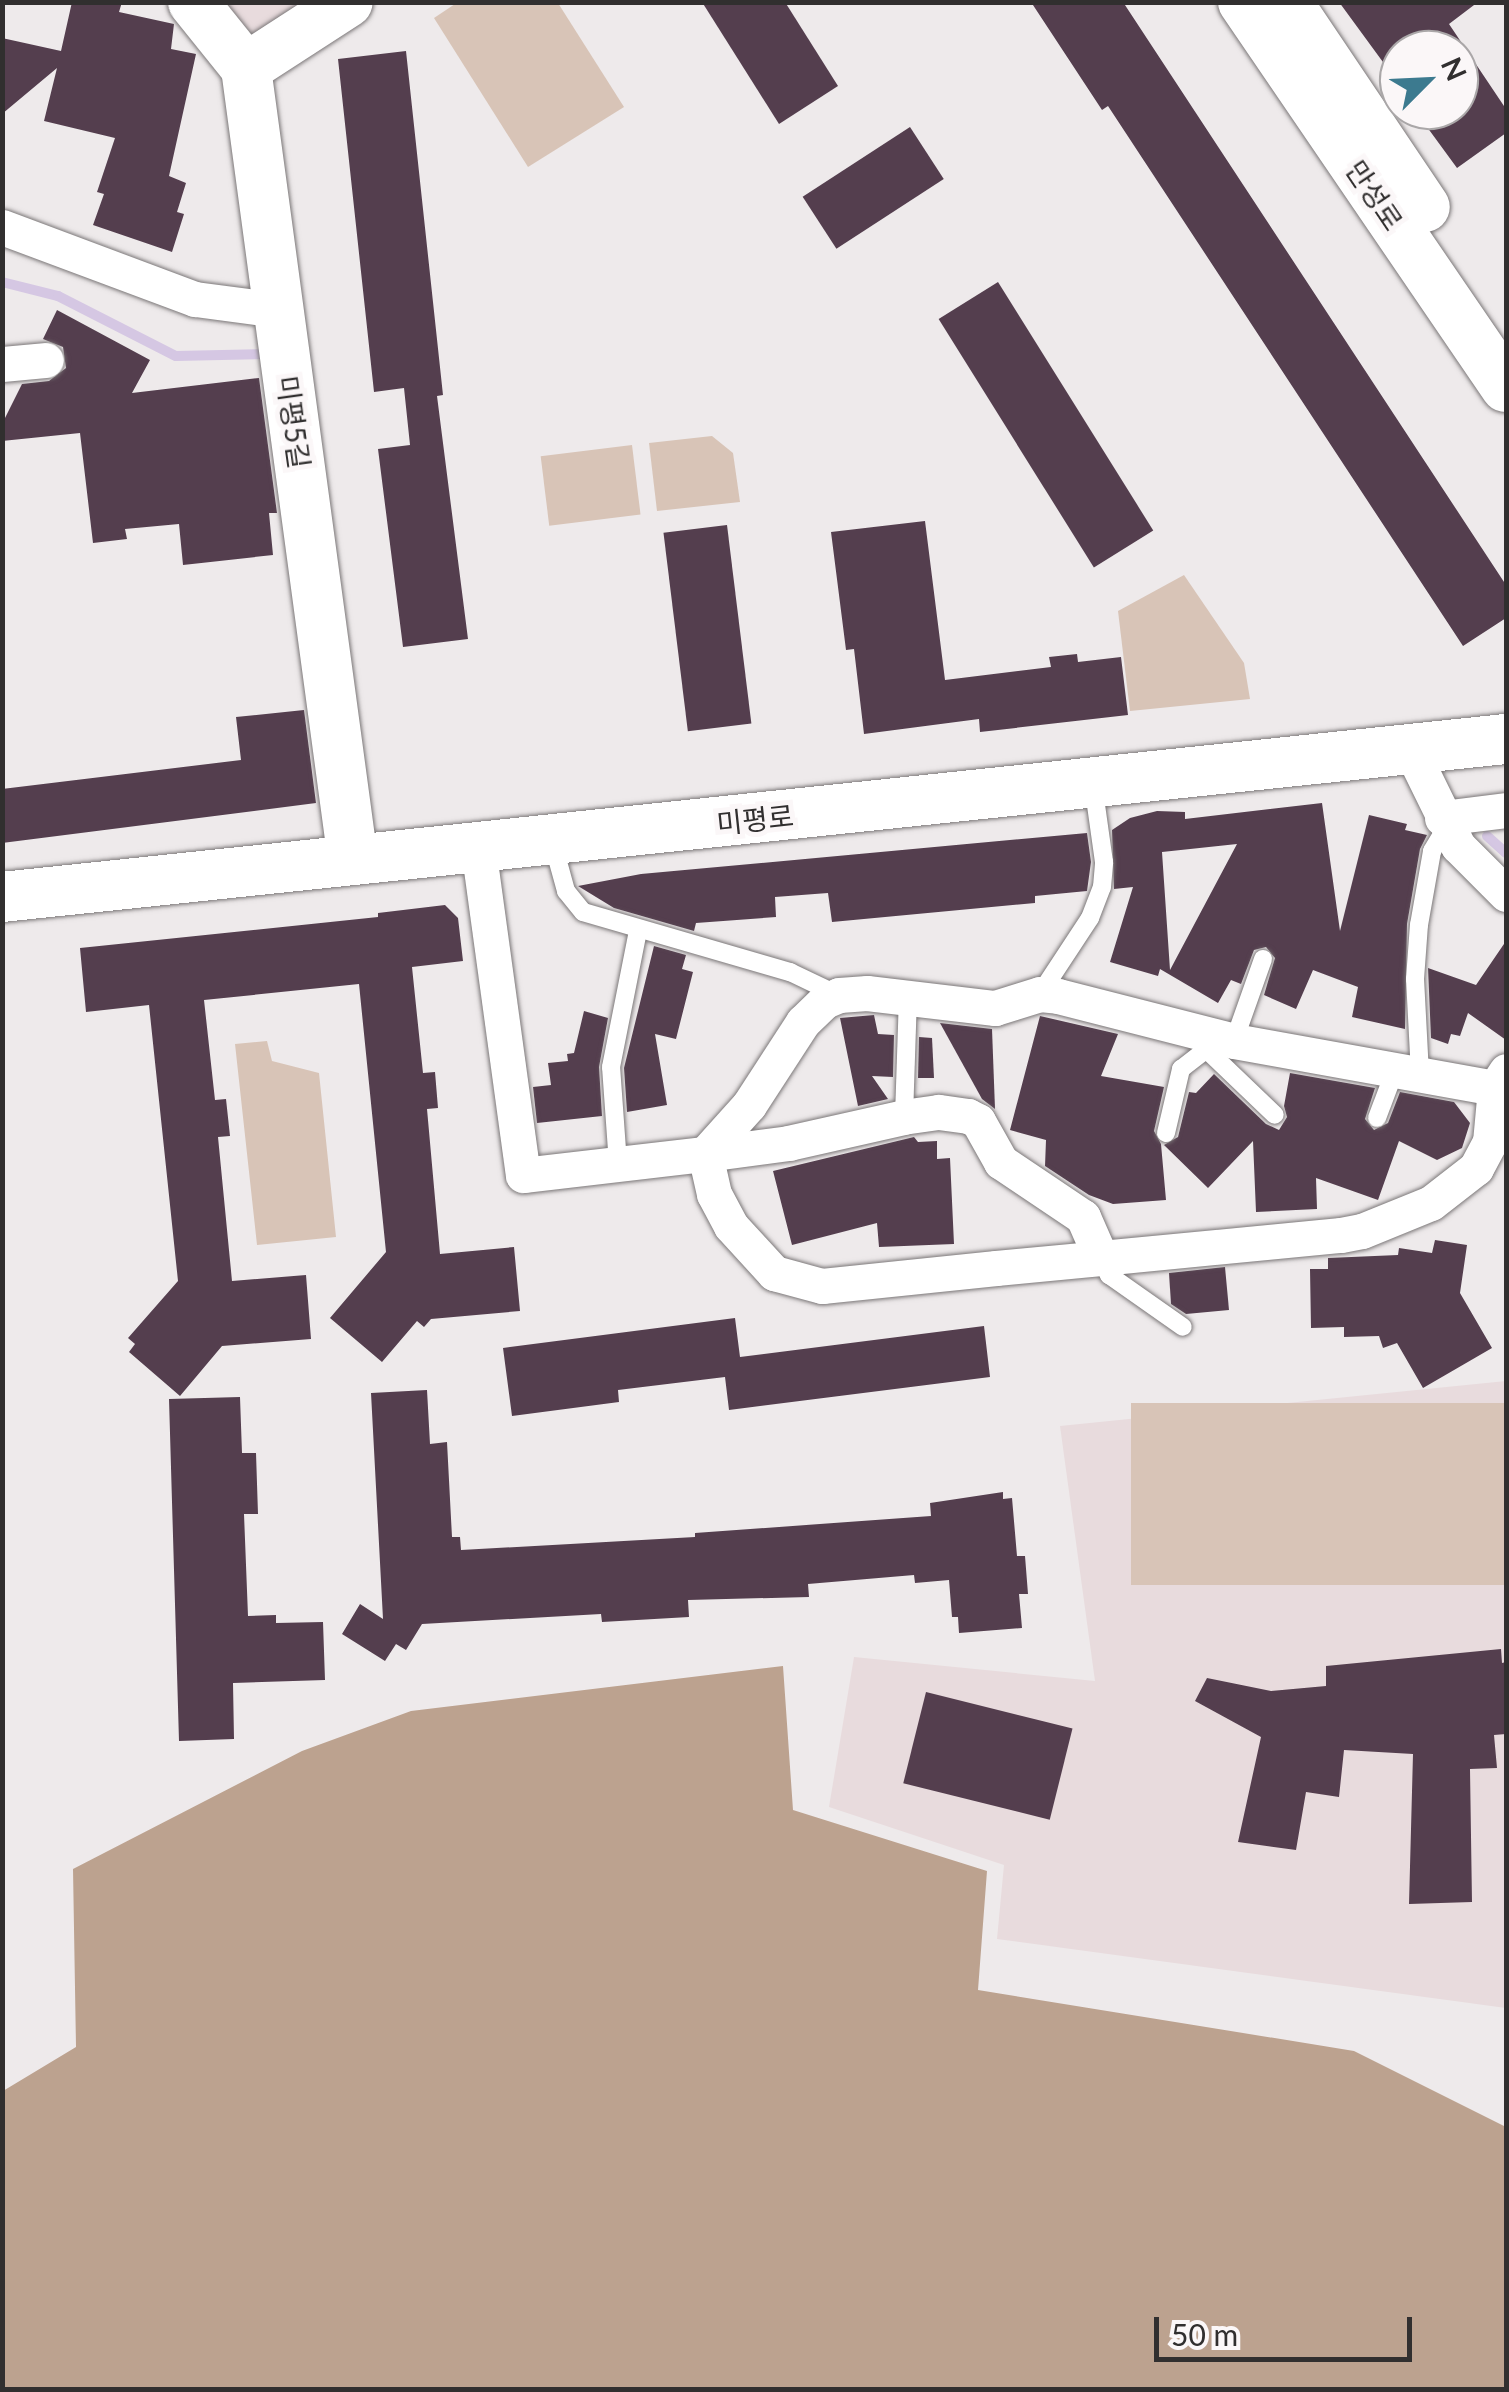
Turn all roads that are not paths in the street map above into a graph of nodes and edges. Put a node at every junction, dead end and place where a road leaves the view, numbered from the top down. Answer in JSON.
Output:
{"nodes":[{"id":1,"x":193,"y":2,"type":"edge"},
{"id":2,"x":348,"y":2,"type":"edge"},
{"id":3,"x":1244,"y":2,"type":"edge"},
{"id":4,"x":1287,"y":2,"type":"edge"},
{"id":5,"x":246,"y":68,"type":"junction"},
{"id":6,"x":2,"y":227,"type":"edge"},
{"id":7,"x":279,"y":310,"type":"junction"},
{"id":8,"x":1506,"y":327,"type":"edge"},
{"id":9,"x":46,"y":360,"type":"dead end"},
{"id":10,"x":2,"y":364,"type":"edge"},
{"id":11,"x":1506,"y":387,"type":"edge"},
{"id":12,"x":1506,"y":739,"type":"edge"},
{"id":13,"x":1411,"y":750,"type":"junction"},
{"id":14,"x":1093,"y":783,"type":"junction"},
{"id":15,"x":1506,"y":810,"type":"edge"},
{"id":16,"x":1444,"y":823,"type":"junction"},
{"id":17,"x":552,"y":840,"type":"junction"},
{"id":18,"x":478,"y":848,"type":"junction"},
{"id":19,"x":353,"y":860,"type":"junction"},
{"id":20,"x":1506,"y":894,"type":"edge"},
{"id":21,"x":2,"y":897,"type":"edge"},
{"id":22,"x":638,"y":931,"type":"junction"},
{"id":23,"x":1263,"y":960,"type":"dead end"},
{"id":24,"x":1040,"y":994,"type":"junction"},
{"id":25,"x":839,"y":995,"type":"junction"},
{"id":26,"x":908,"y":999,"type":"junction"},
{"id":27,"x":1220,"y":1043,"type":"junction"},
{"id":28,"x":1408,"y":1072,"type":"junction"},
{"id":29,"x":1501,"y":1079,"type":"edge"},
{"id":30,"x":1275,"y":1115,"type":"dead end"},
{"id":31,"x":904,"y":1117,"type":"junction"},
{"id":32,"x":1377,"y":1118,"type":"dead end"},
{"id":33,"x":1166,"y":1134,"type":"dead end"},
{"id":34,"x":705,"y":1154,"type":"junction"},
{"id":35,"x":618,"y":1164,"type":"junction"},
{"id":36,"x":1102,"y":1258,"type":"junction"},
{"id":37,"x":1184,"y":1327,"type":"dead end"}],
"edges":[{"from":1,"to":5,"type":"street"},
{"from":2,"to":5,"type":"street"},
{"from":3,"to":11,"type":"street","name":"만성로"},
{"from":4,"to":8,"type":"street","name":"만성로"},
{"from":5,"to":7,"type":"street","name":"미평5길"},
{"from":6,"to":7,"type":"street"},
{"from":7,"to":19,"type":"street","name":"미평5길"},
{"from":9,"to":10,"type":"street"},
{"from":12,"to":13,"type":"street","name":"미평로"},
{"from":13,"to":14,"type":"street","name":"미평로"},
{"from":13,"to":16,"type":"street"},
{"from":14,"to":17,"type":"street","name":"미평로"},
{"from":14,"to":24,"type":"lane"},
{"from":15,"to":16,"type":"street"},
{"from":16,"to":20,"type":"street"},
{"from":16,"to":28,"type":"lane"},
{"from":17,"to":18,"type":"street","name":"미평로"},
{"from":17,"to":22,"type":"lane"},
{"from":18,"to":19,"type":"street","name":"미평로"},
{"from":18,"to":35,"type":"street"},
{"from":19,"to":21,"type":"street","name":"미평로"},
{"from":22,"to":25,"type":"lane"},
{"from":22,"to":35,"type":"lane"},
{"from":23,"to":27,"type":"lane"},
{"from":24,"to":26,"type":"street"},
{"from":24,"to":27,"type":"street"},
{"from":25,"to":26,"type":"street"},
{"from":25,"to":34,"type":"street"},
{"from":26,"to":31,"type":"lane"},
{"from":27,"to":28,"type":"street"},
{"from":27,"to":30,"type":"lane"},
{"from":27,"to":33,"type":"lane"},
{"from":28,"to":29,"type":"street"},
{"from":28,"to":32,"type":"lane"},
{"from":29,"to":36,"type":"street"},
{"from":31,"to":34,"type":"street"},
{"from":31,"to":36,"type":"street"},
{"from":34,"to":35,"type":"street"},
{"from":34,"to":36,"type":"street"},
{"from":36,"to":37,"type":"lane"}]}
